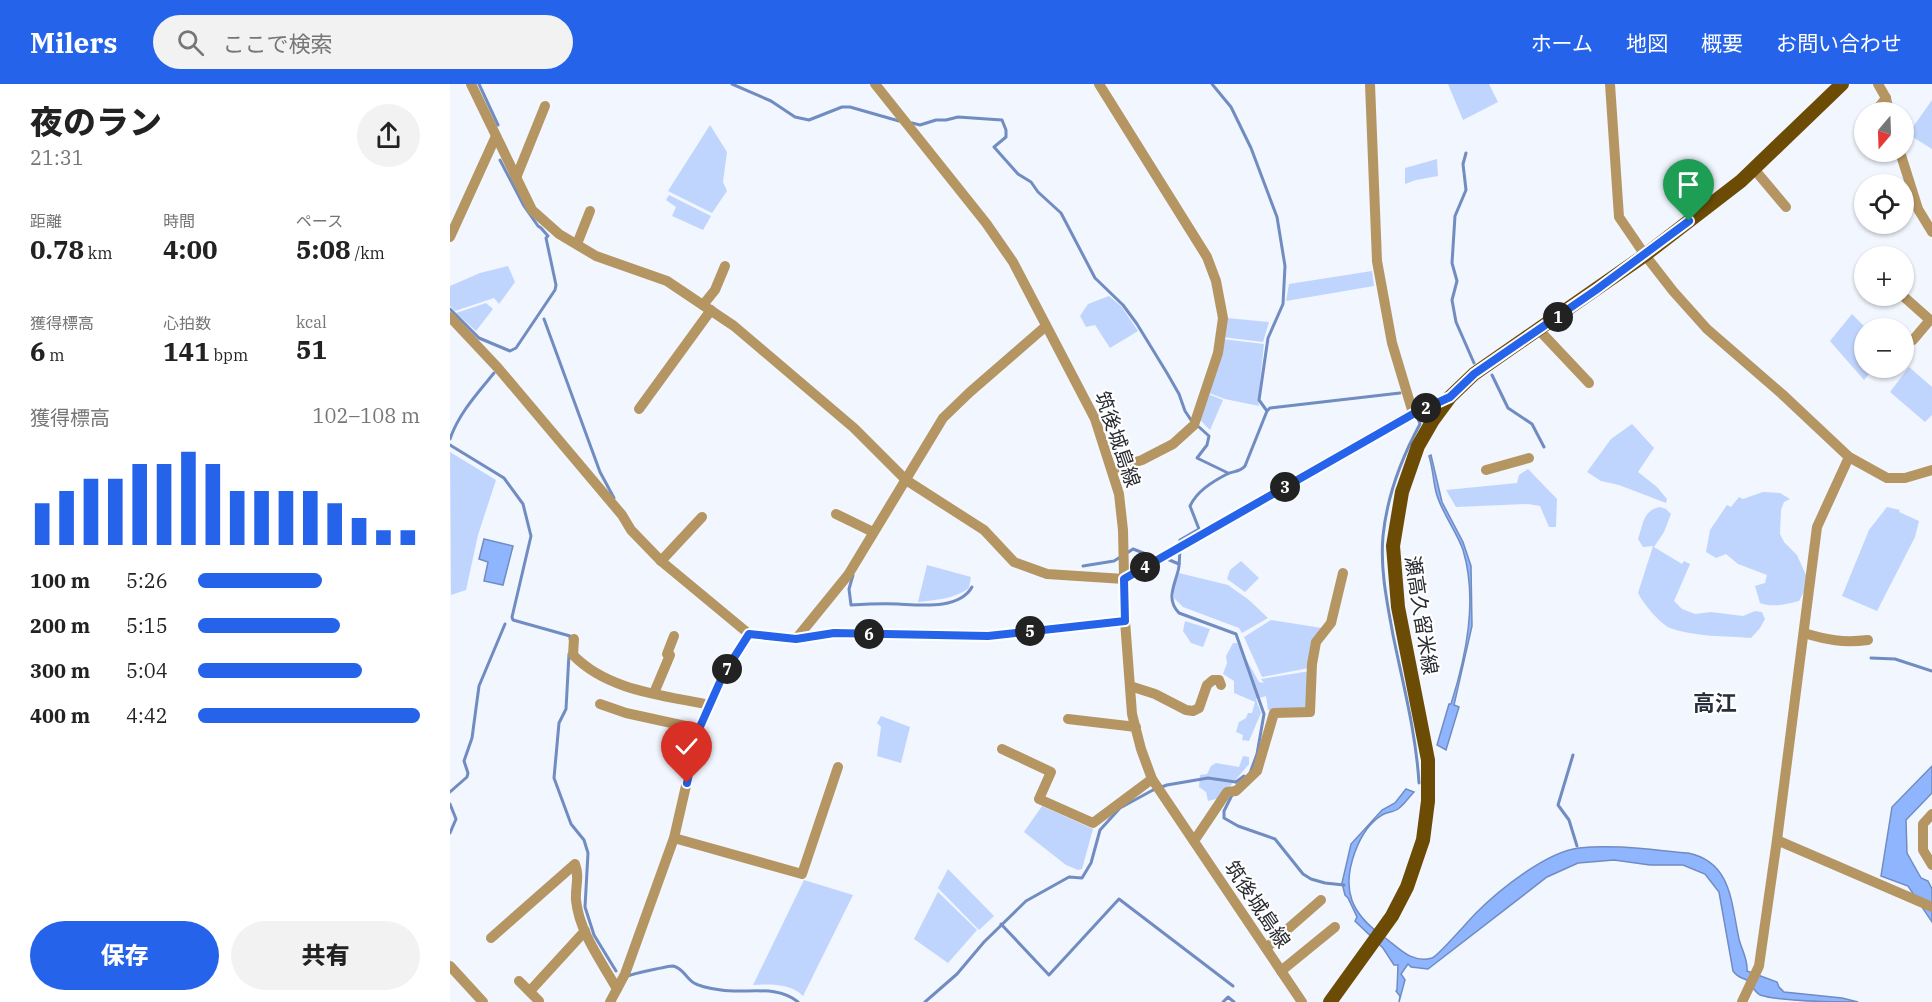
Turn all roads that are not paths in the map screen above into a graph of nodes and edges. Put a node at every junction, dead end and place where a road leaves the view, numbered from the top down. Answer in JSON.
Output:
{"nodes":[{"id":1,"x":471,"y":84,"type":"edge"},
{"id":2,"x":875,"y":84,"type":"edge"},
{"id":3,"x":1099,"y":84,"type":"edge"},
{"id":4,"x":1370,"y":84,"type":"edge"},
{"id":5,"x":1610,"y":84,"type":"edge"},
{"id":6,"x":1842,"y":84,"type":"edge"},
{"id":7,"x":1878,"y":84,"type":"edge"},
{"id":8,"x":1886,"y":98,"type":"junction"},
{"id":9,"x":1883,"y":102,"type":"edge"},
{"id":10,"x":1887,"y":102,"type":"edge"},
{"id":11,"x":545,"y":106,"type":"dead end"},
{"id":12,"x":495,"y":136,"type":"junction"},
{"id":13,"x":1903,"y":162,"type":"edge"},
{"id":14,"x":1754,"y":169,"type":"junction"},
{"id":15,"x":516,"y":178,"type":"junction"},
{"id":16,"x":1786,"y":207,"type":"dead end"},
{"id":17,"x":590,"y":210,"type":"dead end"},
{"id":18,"x":1932,"y":232,"type":"edge"},
{"id":19,"x":450,"y":237,"type":"edge"},
{"id":20,"x":577,"y":244,"type":"junction"},
{"id":21,"x":1645,"y":255,"type":"junction"},
{"id":22,"x":725,"y":266,"type":"dead end"},
{"id":23,"x":1914,"y":306,"type":"edge"},
{"id":24,"x":707,"y":308,"type":"junction"},
{"id":25,"x":450,"y":317,"type":"edge"},
{"id":26,"x":1046,"y":326,"type":"junction"},
{"id":27,"x":1539,"y":330,"type":"junction"},
{"id":28,"x":1914,"y":339,"type":"edge"},
{"id":29,"x":1589,"y":382,"type":"dead end"},
{"id":30,"x":1450,"y":397,"type":"junction"},
{"id":31,"x":639,"y":409,"type":"dead end"},
{"id":32,"x":1413,"y":414,"type":"junction"},
{"id":33,"x":1849,"y":457,"type":"junction"},
{"id":34,"x":1529,"y":458,"type":"dead end"},
{"id":35,"x":1113,"y":469,"type":"junction"},
{"id":36,"x":1486,"y":470,"type":"dead end"},
{"id":37,"x":1932,"y":470,"type":"edge"},
{"id":38,"x":906,"y":480,"type":"junction"},
{"id":39,"x":836,"y":514,"type":"dead end"},
{"id":40,"x":702,"y":517,"type":"dead end"},
{"id":41,"x":873,"y":532,"type":"junction"},
{"id":42,"x":661,"y":561,"type":"junction"},
{"id":43,"x":1343,"y":573,"type":"dead end"},
{"id":44,"x":1124,"y":579,"type":"junction"},
{"id":45,"x":1125,"y":621,"type":"junction"},
{"id":46,"x":1804,"y":633,"type":"junction"},
{"id":47,"x":749,"y":634,"type":"junction"},
{"id":48,"x":674,"y":636,"type":"dead end"},
{"id":49,"x":574,"y":639,"type":"dead end"},
{"id":50,"x":796,"y":639,"type":"junction"},
{"id":51,"x":1868,"y":640,"type":"dead end"},
{"id":52,"x":1221,"y":685,"type":"dead end"},
{"id":53,"x":1130,"y":686,"type":"junction"},
{"id":54,"x":654,"y":693,"type":"junction"},
{"id":55,"x":600,"y":704,"type":"dead end"},
{"id":56,"x":710,"y":705,"type":"junction"},
{"id":57,"x":1068,"y":719,"type":"dead end"},
{"id":58,"x":1136,"y":727,"type":"junction"},
{"id":59,"x":699,"y":729,"type":"junction"},
{"id":60,"x":1002,"y":749,"type":"dead end"},
{"id":61,"x":838,"y":766,"type":"dead end"},
{"id":62,"x":1152,"y":779,"type":"junction"},
{"id":63,"x":1932,"y":814,"type":"edge"},
{"id":64,"x":674,"y":838,"type":"junction"},
{"id":65,"x":1777,"y":840,"type":"junction"},
{"id":66,"x":1194,"y":841,"type":"junction"},
{"id":67,"x":1932,"y":865,"type":"edge"},
{"id":68,"x":1321,"y":900,"type":"dead end"},
{"id":69,"x":1932,"y":907,"type":"edge"},
{"id":70,"x":1335,"y":927,"type":"dead end"},
{"id":71,"x":585,"y":931,"type":"junction"},
{"id":72,"x":491,"y":938,"type":"dead end"},
{"id":73,"x":1266,"y":948,"type":"junction"},
{"id":74,"x":450,"y":966,"type":"edge"},
{"id":75,"x":1281,"y":971,"type":"junction"},
{"id":76,"x":519,"y":981,"type":"dead end"},
{"id":77,"x":617,"y":989,"type":"junction"},
{"id":78,"x":530,"y":991,"type":"junction"},
{"id":79,"x":539,"y":1001,"type":"edge"},
{"id":80,"x":483,"y":1002,"type":"edge"},
{"id":81,"x":610,"y":1002,"type":"edge"},
{"id":82,"x":1302,"y":1002,"type":"edge"},
{"id":83,"x":1330,"y":1002,"type":"edge"},
{"id":84,"x":1742,"y":1002,"type":"edge"}],
"edges":[{"from":1,"to":12,"type":"street"},
{"from":2,"to":26,"type":"street","name":"筑後城島線"},
{"from":3,"to":35,"type":"street"},
{"from":4,"to":32,"type":"street"},
{"from":5,"to":21,"type":"street"},
{"from":6,"to":14,"type":"main road","name":"瀬高久留米線"},
{"from":7,"to":8,"type":"street"},
{"from":8,"to":9,"type":"street"},
{"from":8,"to":10,"type":"street"},
{"from":11,"to":15,"type":"street"},
{"from":12,"to":15,"type":"street"},
{"from":12,"to":19,"type":"street"},
{"from":13,"to":18,"type":"street"},
{"from":14,"to":16,"type":"street"},
{"from":14,"to":21,"type":"main road","name":"瀬高久留米線"},
{"from":15,"to":20,"type":"street"},
{"from":17,"to":20,"type":"street"},
{"from":20,"to":24,"type":"street"},
{"from":21,"to":27,"type":"main road","name":"瀬高久留米線"},
{"from":21,"to":33,"type":"street"},
{"from":22,"to":24,"type":"street"},
{"from":23,"to":28,"type":"street"},
{"from":24,"to":31,"type":"street"},
{"from":24,"to":38,"type":"street"},
{"from":25,"to":42,"type":"street"},
{"from":26,"to":35,"type":"street","name":"筑後城島線"},
{"from":26,"to":38,"type":"street"},
{"from":27,"to":29,"type":"street"},
{"from":27,"to":30,"type":"main road","name":"瀬高久留米線"},
{"from":30,"to":32,"type":"street"},
{"from":30,"to":83,"type":"main road","name":"瀬高久留米線"},
{"from":32,"to":44,"type":"street"},
{"from":33,"to":37,"type":"street"},
{"from":33,"to":46,"type":"street"},
{"from":34,"to":36,"type":"street"},
{"from":35,"to":44,"type":"street","name":"筑後城島線"},
{"from":38,"to":41,"type":"street"},
{"from":38,"to":44,"type":"street"},
{"from":39,"to":41,"type":"street"},
{"from":40,"to":42,"type":"street"},
{"from":41,"to":50,"type":"street"},
{"from":42,"to":47,"type":"street"},
{"from":43,"to":66,"type":"street"},
{"from":44,"to":45,"type":"street","name":"筑後城島線"},
{"from":45,"to":50,"type":"street"},
{"from":45,"to":53,"type":"street","name":"筑後城島線"},
{"from":46,"to":51,"type":"street"},
{"from":46,"to":65,"type":"street"},
{"from":47,"to":50,"type":"street"},
{"from":47,"to":56,"type":"street"},
{"from":48,"to":54,"type":"street"},
{"from":49,"to":54,"type":"street"},
{"from":52,"to":53,"type":"street"},
{"from":53,"to":58,"type":"street","name":"筑後城島線"},
{"from":54,"to":56,"type":"street"},
{"from":55,"to":59,"type":"street"},
{"from":56,"to":59,"type":"street"},
{"from":57,"to":58,"type":"street"},
{"from":58,"to":62,"type":"street","name":"筑後城島線"},
{"from":59,"to":64,"type":"street"},
{"from":60,"to":62,"type":"street"},
{"from":61,"to":64,"type":"street"},
{"from":62,"to":66,"type":"street","name":"筑後城島線"},
{"from":63,"to":67,"type":"street"},
{"from":64,"to":77,"type":"street"},
{"from":65,"to":69,"type":"street"},
{"from":65,"to":84,"type":"street"},
{"from":66,"to":73,"type":"street","name":"筑後城島線"},
{"from":68,"to":73,"type":"street"},
{"from":70,"to":75,"type":"street"},
{"from":71,"to":72,"type":"street"},
{"from":71,"to":77,"type":"street"},
{"from":71,"to":78,"type":"street"},
{"from":73,"to":75,"type":"street","name":"筑後城島線"},
{"from":74,"to":80,"type":"street"},
{"from":75,"to":82,"type":"street","name":"筑後城島線"},
{"from":76,"to":78,"type":"street"},
{"from":77,"to":81,"type":"street"},
{"from":78,"to":79,"type":"street"}]}
